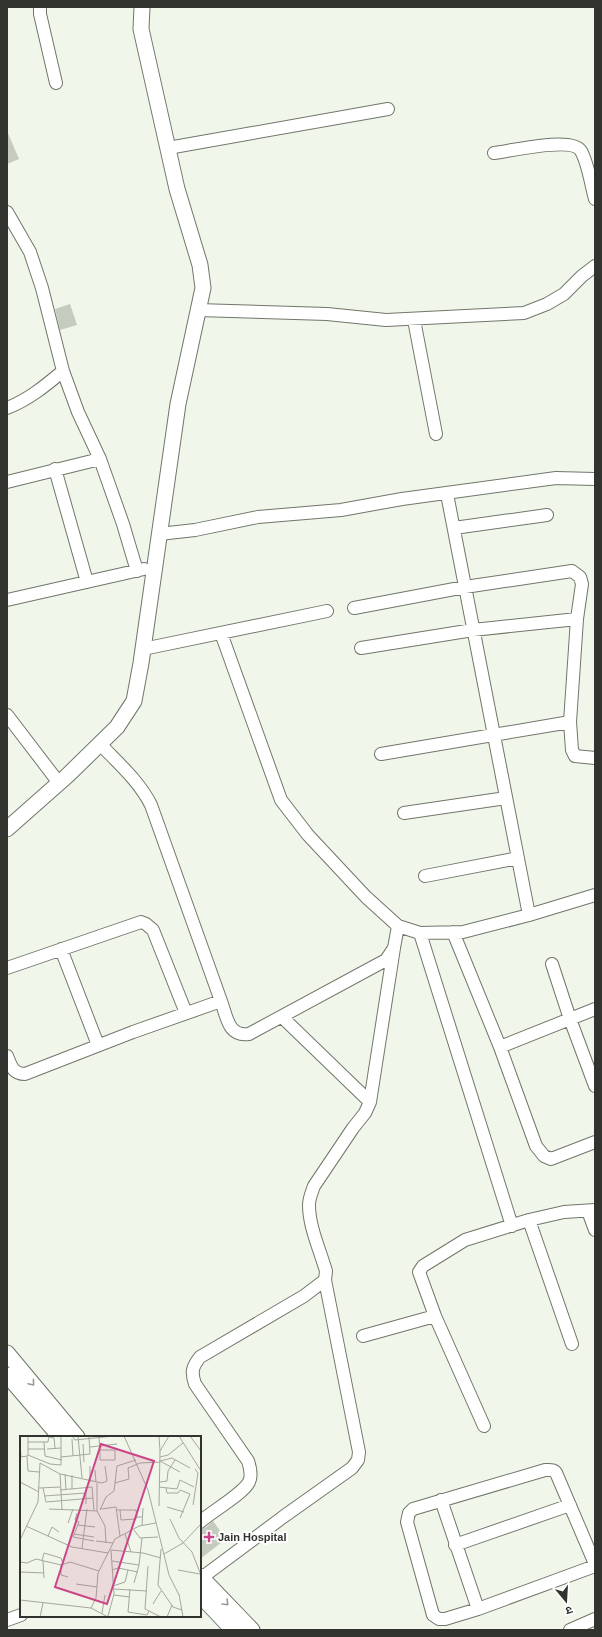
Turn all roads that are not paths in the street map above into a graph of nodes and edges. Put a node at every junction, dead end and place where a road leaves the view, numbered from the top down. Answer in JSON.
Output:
{"nodes":[{"id":1,"x":40,"y":7,"type":"edge"},
{"id":2,"x":142,"y":7,"type":"edge"},
{"id":3,"x":56,"y":83,"type":"dead end"},
{"id":4,"x":388,"y":109,"type":"dead end"},
{"id":5,"x":168,"y":148,"type":"junction"},
{"id":6,"x":494,"y":153,"type":"dead end"},
{"id":7,"x":595,"y":199,"type":"edge"},
{"id":8,"x":7,"y":212,"type":"edge"},
{"id":9,"x":595,"y":266,"type":"edge"},
{"id":10,"x":197,"y":310,"type":"junction"},
{"id":11,"x":414,"y":320,"type":"junction"},
{"id":12,"x":63,"y":371,"type":"junction"},
{"id":13,"x":7,"y":408,"type":"edge"},
{"id":14,"x":436,"y":434,"type":"dead end"},
{"id":15,"x":100,"y":459,"type":"junction"},
{"id":16,"x":55,"y":469,"type":"junction"},
{"id":17,"x":595,"y":478,"type":"edge"},
{"id":18,"x":7,"y":482,"type":"edge"},
{"id":19,"x":447,"y":494,"type":"junction"},
{"id":20,"x":546,"y":515,"type":"dead end"},
{"id":21,"x":454,"y":528,"type":"junction"},
{"id":22,"x":160,"y":534,"type":"junction"},
{"id":23,"x":155,"y":567,"type":"junction"},
{"id":24,"x":137,"y":570,"type":"junction"},
{"id":25,"x":87,"y":582,"type":"junction"},
{"id":26,"x":465,"y":587,"type":"junction"},
{"id":27,"x":7,"y":600,"type":"edge"},
{"id":28,"x":354,"y":608,"type":"dead end"},
{"id":29,"x":328,"y":611,"type":"dead end"},
{"id":30,"x":577,"y":619,"type":"junction"},
{"id":31,"x":473,"y":630,"type":"junction"},
{"id":32,"x":221,"y":633,"type":"junction"},
{"id":33,"x":361,"y":648,"type":"dead end"},
{"id":34,"x":143,"y":649,"type":"junction"},
{"id":35,"x":7,"y":715,"type":"edge"},
{"id":36,"x":570,"y":722,"type":"junction"},
{"id":37,"x":493,"y":734,"type":"junction"},
{"id":38,"x":100,"y":744,"type":"junction"},
{"id":39,"x":380,"y":754,"type":"dead end"},
{"id":40,"x":595,"y":758,"type":"edge"},
{"id":41,"x":59,"y":783,"type":"junction"},
{"id":42,"x":506,"y":798,"type":"junction"},
{"id":43,"x":404,"y":813,"type":"dead end"},
{"id":44,"x":7,"y":829,"type":"edge"},
{"id":45,"x":518,"y":858,"type":"junction"},
{"id":46,"x":425,"y":876,"type":"dead end"},
{"id":47,"x":595,"y":895,"type":"edge"},
{"id":48,"x":529,"y":915,"type":"junction"},
{"id":49,"x":398,"y":926,"type":"junction"},
{"id":50,"x":453,"y":932,"type":"junction"},
{"id":51,"x":420,"y":934,"type":"junction"},
{"id":52,"x":394,"y":948,"type":"junction"},
{"id":53,"x":61,"y":949,"type":"junction"},
{"id":54,"x":552,"y":964,"type":"dead end"},
{"id":55,"x":7,"y":968,"type":"edge"},
{"id":56,"x":221,"y":1001,"type":"junction"},
{"id":57,"x":595,"y":1010,"type":"edge"},
{"id":58,"x":186,"y":1013,"type":"junction"},
{"id":59,"x":282,"y":1017,"type":"junction"},
{"id":60,"x":570,"y":1019,"type":"junction"},
{"id":61,"x":98,"y":1045,"type":"junction"},
{"id":62,"x":500,"y":1047,"type":"junction"},
{"id":63,"x":7,"y":1056,"type":"edge"},
{"id":64,"x":594,"y":1081,"type":"edge"},
{"id":65,"x":370,"y":1102,"type":"junction"},
{"id":66,"x":595,"y":1142,"type":"edge"},
{"id":67,"x":592,"y":1211,"type":"edge"},
{"id":68,"x":529,"y":1220,"type":"junction"},
{"id":69,"x":512,"y":1226,"type":"junction"},
{"id":70,"x":595,"y":1230,"type":"edge"},
{"id":71,"x":325,"y":1280,"type":"junction"},
{"id":72,"x":435,"y":1316,"type":"junction"},
{"id":73,"x":363,"y":1336,"type":"dead end"},
{"id":74,"x":572,"y":1344,"type":"dead end"},
{"id":75,"x":7,"y":1353,"type":"edge"},
{"id":76,"x":7,"y":1375,"type":"edge"},
{"id":77,"x":484,"y":1426,"type":"dead end"},
{"id":78,"x":59,"y":1436,"type":"edge"},
{"id":79,"x":76,"y":1436,"type":"edge"},
{"id":80,"x":441,"y":1500,"type":"junction"},
{"id":81,"x":570,"y":1505,"type":"junction"},
{"id":82,"x":201,"y":1521,"type":"edge"},
{"id":83,"x":455,"y":1545,"type":"junction"},
{"id":84,"x":595,"y":1566,"type":"edge"},
{"id":85,"x":201,"y":1577,"type":"edge"},
{"id":86,"x":201,"y":1596,"type":"edge"},
{"id":87,"x":478,"y":1609,"type":"junction"},
{"id":88,"x":20,"y":1615,"type":"edge"},
{"id":89,"x":595,"y":1619,"type":"edge"},
{"id":90,"x":7,"y":1620,"type":"edge"},
{"id":91,"x":233,"y":1630,"type":"edge"},
{"id":92,"x":252,"y":1630,"type":"edge"},
{"id":93,"x":570,"y":1630,"type":"edge"}],
"edges":[{"from":1,"to":3,"type":"street"},
{"from":2,"to":5,"type":"street"},
{"from":4,"to":5,"type":"street"},
{"from":5,"to":10,"type":"street"},
{"from":6,"to":7,"type":"street"},
{"from":8,"to":12,"type":"street"},
{"from":9,"to":11,"type":"street"},
{"from":10,"to":11,"type":"street"},
{"from":10,"to":22,"type":"street"},
{"from":11,"to":14,"type":"street"},
{"from":12,"to":13,"type":"street"},
{"from":12,"to":15,"type":"street"},
{"from":15,"to":16,"type":"street"},
{"from":15,"to":24,"type":"street"},
{"from":16,"to":18,"type":"street"},
{"from":16,"to":25,"type":"street"},
{"from":17,"to":19,"type":"street"},
{"from":19,"to":21,"type":"street"},
{"from":19,"to":22,"type":"street"},
{"from":20,"to":21,"type":"street"},
{"from":21,"to":26,"type":"street"},
{"from":22,"to":23,"type":"street"},
{"from":23,"to":24,"type":"street"},
{"from":23,"to":34,"type":"street"},
{"from":24,"to":25,"type":"street"},
{"from":25,"to":27,"type":"street"},
{"from":26,"to":28,"type":"street"},
{"from":26,"to":30,"type":"street"},
{"from":26,"to":31,"type":"street"},
{"from":29,"to":32,"type":"street"},
{"from":30,"to":31,"type":"street"},
{"from":30,"to":36,"type":"street"},
{"from":31,"to":33,"type":"street"},
{"from":31,"to":37,"type":"street"},
{"from":32,"to":34,"type":"street"},
{"from":32,"to":49,"type":"street"},
{"from":34,"to":38,"type":"street"},
{"from":35,"to":41,"type":"street"},
{"from":36,"to":37,"type":"street"},
{"from":36,"to":40,"type":"street"},
{"from":37,"to":39,"type":"street"},
{"from":37,"to":42,"type":"street"},
{"from":38,"to":41,"type":"street"},
{"from":38,"to":56,"type":"street"},
{"from":41,"to":44,"type":"street"},
{"from":42,"to":43,"type":"street"},
{"from":42,"to":45,"type":"street"},
{"from":45,"to":46,"type":"street"},
{"from":45,"to":48,"type":"street"},
{"from":47,"to":48,"type":"street"},
{"from":48,"to":50,"type":"street"},
{"from":49,"to":51,"type":"street"},
{"from":49,"to":52,"type":"street"},
{"from":50,"to":51,"type":"street"},
{"from":50,"to":62,"type":"street"},
{"from":51,"to":69,"type":"street"},
{"from":52,"to":59,"type":"street"},
{"from":52,"to":65,"type":"street"},
{"from":53,"to":55,"type":"street"},
{"from":53,"to":58,"type":"street"},
{"from":53,"to":61,"type":"street"},
{"from":54,"to":60,"type":"street"},
{"from":56,"to":58,"type":"street"},
{"from":56,"to":59,"type":"street"},
{"from":57,"to":60,"type":"street"},
{"from":58,"to":61,"type":"street"},
{"from":59,"to":65,"type":"street"},
{"from":60,"to":62,"type":"street"},
{"from":60,"to":64,"type":"street"},
{"from":61,"to":63,"type":"street"},
{"from":62,"to":66,"type":"street"},
{"from":65,"to":71,"type":"street"},
{"from":67,"to":68,"type":"street"},
{"from":67,"to":70,"type":"street"},
{"from":68,"to":69,"type":"street"},
{"from":68,"to":74,"type":"street"},
{"from":69,"to":72,"type":"street"},
{"from":71,"to":82,"type":"street"},
{"from":71,"to":85,"type":"street"},
{"from":72,"to":73,"type":"street"},
{"from":72,"to":77,"type":"street"},
{"from":75,"to":79,"type":"street","one_way":true},
{"from":76,"to":78,"type":"street"},
{"from":80,"to":81,"type":"street"},
{"from":80,"to":83,"type":"street"},
{"from":80,"to":87,"type":"street"},
{"from":81,"to":83,"type":"street"},
{"from":81,"to":84,"type":"street"},
{"from":83,"to":87,"type":"street"},
{"from":84,"to":87,"type":"street"},
{"from":85,"to":92,"type":"street","one_way":true},
{"from":86,"to":91,"type":"street"},
{"from":88,"to":90,"type":"street"},
{"from":89,"to":93,"type":"street"}]}
